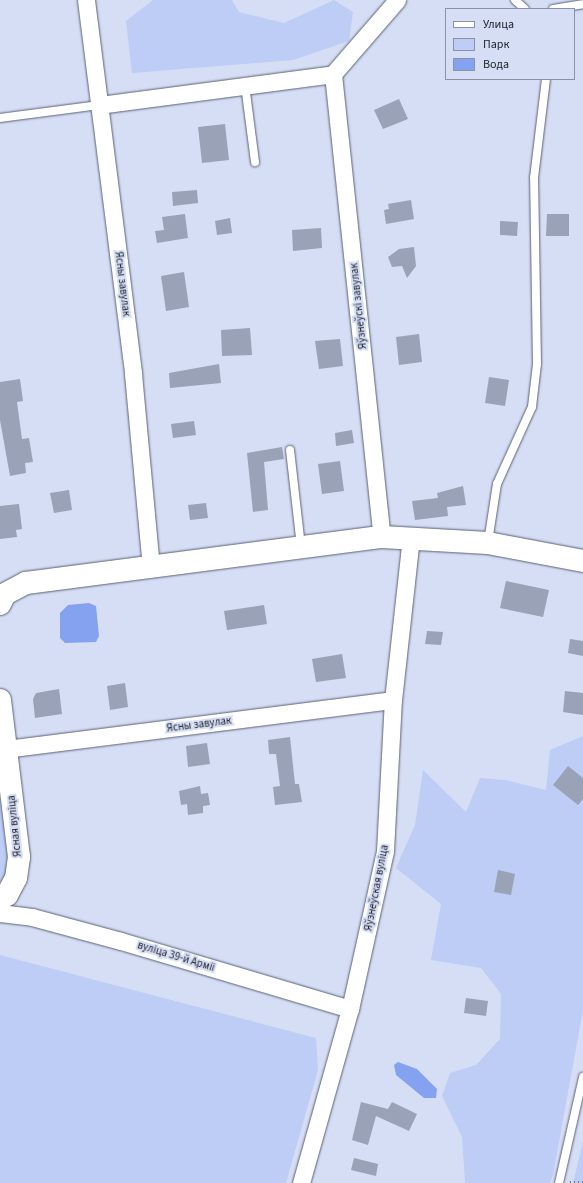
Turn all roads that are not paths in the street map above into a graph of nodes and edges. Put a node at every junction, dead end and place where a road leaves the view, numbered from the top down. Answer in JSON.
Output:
{"nodes":[{"id":1,"x":86,"y":0,"type":"edge"},
{"id":2,"x":397,"y":0,"type":"edge"},
{"id":3,"x":514,"y":0,"type":"edge"},
{"id":4,"x":583,"y":4,"type":"edge"},
{"id":5,"x":524,"y":8,"type":"edge"},
{"id":6,"x":559,"y":8,"type":"edge"},
{"id":7,"x":333,"y":74,"type":"junction"},
{"id":8,"x":546,"y":80,"type":"edge"},
{"id":9,"x":245,"y":84,"type":"junction"},
{"id":10,"x":99,"y":105,"type":"junction"},
{"id":11,"x":0,"y":118,"type":"edge"},
{"id":12,"x":255,"y":162,"type":"dead end"},
{"id":13,"x":290,"y":450,"type":"dead end"},
{"id":14,"x":382,"y":537,"type":"junction"},
{"id":15,"x":411,"y":537,"type":"junction"},
{"id":16,"x":488,"y":543,"type":"junction"},
{"id":17,"x":302,"y":547,"type":"junction"},
{"id":18,"x":583,"y":561,"type":"edge"},
{"id":19,"x":151,"y":568,"type":"junction"},
{"id":20,"x":0,"y":604,"type":"edge"},
{"id":21,"x":0,"y":700,"type":"edge"},
{"id":22,"x":393,"y":700,"type":"junction"},
{"id":23,"x":5,"y":749,"type":"junction"},
{"id":24,"x":5,"y":780,"type":"edge"},
{"id":25,"x":0,"y":899,"type":"edge"},
{"id":26,"x":0,"y":913,"type":"edge"},
{"id":27,"x":350,"y":1009,"type":"junction"},
{"id":28,"x":583,"y":1077,"type":"edge"},
{"id":29,"x":301,"y":1183,"type":"edge"},
{"id":30,"x":559,"y":1183,"type":"edge"}],
"edges":[{"from":1,"to":10,"type":"street","name":"Ясны завулак"},
{"from":2,"to":7,"type":"street"},
{"from":3,"to":5,"type":"lane"},
{"from":4,"to":6,"type":"lane"},
{"from":7,"to":9,"type":"street"},
{"from":7,"to":14,"type":"street","name":"Яўзнеўскі завулак"},
{"from":8,"to":16,"type":"lane"},
{"from":9,"to":10,"type":"street"},
{"from":9,"to":12,"type":"lane"},
{"from":10,"to":11,"type":"lane"},
{"from":10,"to":19,"type":"street","name":"Ясны завулак"},
{"from":13,"to":17,"type":"lane"},
{"from":14,"to":15,"type":"street"},
{"from":14,"to":17,"type":"street"},
{"from":15,"to":16,"type":"street"},
{"from":15,"to":22,"type":"street","name":"Яўзнеўская вуліца"},
{"from":16,"to":18,"type":"street"},
{"from":17,"to":19,"type":"street"},
{"from":19,"to":20,"type":"street"},
{"from":21,"to":23,"type":"street","name":"Ясная вуліца"},
{"from":22,"to":23,"type":"street","name":"Ясны завулак"},
{"from":22,"to":27,"type":"street","name":"Яўзнеўская вуліца"},
{"from":23,"to":24,"type":"street","name":"Ясная вуліца"},
{"from":24,"to":25,"type":"street","name":"Ясная вуліца"},
{"from":26,"to":27,"type":"street","name":"вуліца 39-й Арміі"},
{"from":27,"to":29,"type":"street","name":"Яўзнеўская вуліца"},
{"from":28,"to":30,"type":"lane"}]}
